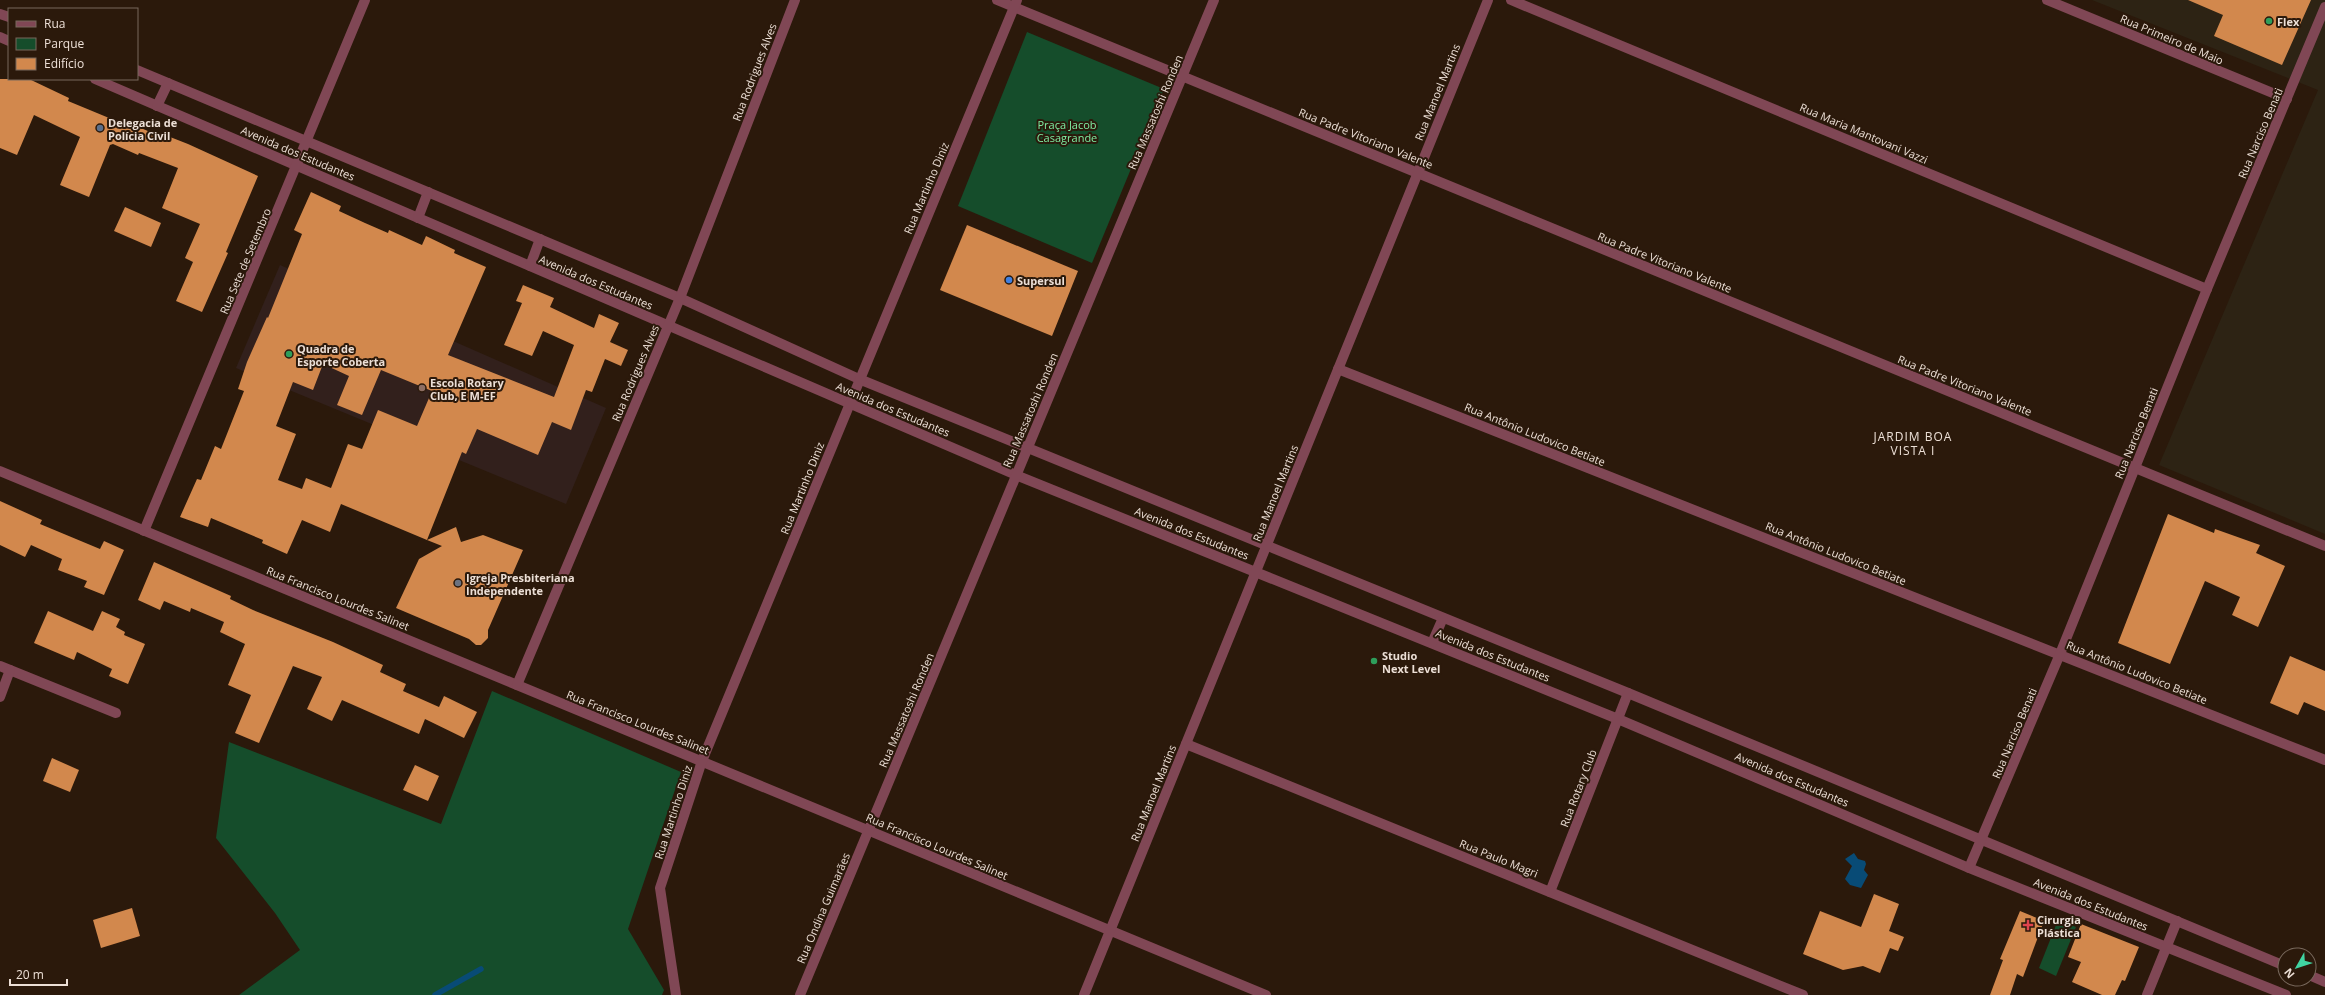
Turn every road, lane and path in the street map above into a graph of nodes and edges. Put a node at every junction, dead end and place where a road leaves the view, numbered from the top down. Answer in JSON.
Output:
{"nodes":[{"id":1,"x":365,"y":0,"type":"edge"},
{"id":2,"x":795,"y":0,"type":"edge"},
{"id":3,"x":997,"y":0,"type":"edge"},
{"id":4,"x":1214,"y":0,"type":"edge"},
{"id":5,"x":1488,"y":0,"type":"edge"},
{"id":6,"x":1511,"y":0,"type":"edge"},
{"id":7,"x":2047,"y":0,"type":"edge"},
{"id":8,"x":1015,"y":4,"type":"edge"},
{"id":9,"x":2325,"y":7,"type":"edge"},
{"id":10,"x":138,"y":70,"type":"edge"},
{"id":11,"x":1183,"y":77,"type":"junction"},
{"id":12,"x":97,"y":80,"type":"edge"},
{"id":13,"x":168,"y":83,"type":"junction"},
{"id":14,"x":2287,"y":99,"type":"junction"},
{"id":15,"x":157,"y":106,"type":"junction"},
{"id":16,"x":308,"y":141,"type":"junction"},
{"id":17,"x":298,"y":166,"type":"junction"},
{"id":18,"x":1417,"y":172,"type":"junction"},
{"id":19,"x":428,"y":192,"type":"junction"},
{"id":20,"x":418,"y":218,"type":"junction"},
{"id":21,"x":540,"y":239,"type":"junction"},
{"id":22,"x":530,"y":266,"type":"junction"},
{"id":23,"x":2207,"y":289,"type":"junction"},
{"id":24,"x":680,"y":298,"type":"junction"},
{"id":25,"x":668,"y":326,"type":"junction"},
{"id":26,"x":1338,"y":369,"type":"junction"},
{"id":27,"x":859,"y":379,"type":"junction"},
{"id":28,"x":850,"y":403,"type":"junction"},
{"id":29,"x":1027,"y":448,"type":"junction"},
{"id":30,"x":2134,"y":468,"type":"junction"},
{"id":31,"x":0,"y":471,"type":"edge"},
{"id":32,"x":1016,"y":475,"type":"junction"},
{"id":33,"x":144,"y":531,"type":"junction"},
{"id":34,"x":1266,"y":546,"type":"junction"},
{"id":35,"x":2325,"y":546,"type":"edge"},
{"id":36,"x":1256,"y":572,"type":"junction"},
{"id":37,"x":1443,"y":618,"type":"junction"},
{"id":38,"x":1432,"y":643,"type":"junction"},
{"id":39,"x":2060,"y":654,"type":"junction"},
{"id":40,"x":0,"y":666,"type":"edge"},
{"id":41,"x":10,"y":670,"type":"junction"},
{"id":42,"x":517,"y":685,"type":"junction"},
{"id":43,"x":1628,"y":693,"type":"junction"},
{"id":44,"x":0,"y":696,"type":"edge"},
{"id":45,"x":116,"y":713,"type":"dead end"},
{"id":46,"x":1618,"y":718,"type":"junction"},
{"id":47,"x":1186,"y":744,"type":"junction"},
{"id":48,"x":2325,"y":760,"type":"edge"},
{"id":49,"x":702,"y":761,"type":"junction"},
{"id":50,"x":868,"y":830,"type":"junction"},
{"id":51,"x":1981,"y":840,"type":"junction"},
{"id":52,"x":1969,"y":868,"type":"junction"},
{"id":53,"x":1550,"y":892,"type":"junction"},
{"id":54,"x":2177,"y":921,"type":"junction"},
{"id":55,"x":1110,"y":931,"type":"junction"},
{"id":56,"x":2167,"y":947,"type":"junction"},
{"id":57,"x":2277,"y":963,"type":"edge"},
{"id":58,"x":676,"y":995,"type":"edge"},
{"id":59,"x":800,"y":995,"type":"edge"},
{"id":60,"x":1084,"y":995,"type":"edge"},
{"id":61,"x":1266,"y":995,"type":"edge"},
{"id":62,"x":1803,"y":995,"type":"edge"},
{"id":63,"x":2147,"y":995,"type":"edge"},
{"id":64,"x":2286,"y":995,"type":"edge"}],
"edges":[{"from":1,"to":16,"type":"street","name":"Rua Sete de Setembro"},
{"from":2,"to":24,"type":"street","name":"Rua Rodrigues Alves"},
{"from":3,"to":8,"type":"street","name":"Rua Padre Vitoriano Valente"},
{"from":4,"to":11,"type":"street","name":"Rua Massatoshi Ronden"},
{"from":5,"to":18,"type":"street","name":"Rua Manoel Martins"},
{"from":6,"to":23,"type":"street","name":"Rua Maria Mantovani Vazzi"},
{"from":7,"to":14,"type":"street","name":"Rua Primeiro de Maio"},
{"from":8,"to":11,"type":"street","name":"Rua Padre Vitoriano Valente"},
{"from":8,"to":27,"type":"street","name":"Rua Martinho Diniz"},
{"from":9,"to":14,"type":"street","name":"Rua Narciso Benati"},
{"from":10,"to":13,"type":"street","name":"Avenida dos Estudantes"},
{"from":11,"to":18,"type":"street","name":"Rua Padre Vitoriano Valente"},
{"from":11,"to":29,"type":"street","name":"Rua Massatoshi Ronden"},
{"from":12,"to":15,"type":"street","name":"Avenida dos Estudantes"},
{"from":13,"to":15,"type":"street"},
{"from":13,"to":16,"type":"street","name":"Avenida dos Estudantes"},
{"from":14,"to":23,"type":"street","name":"Rua Narciso Benati"},
{"from":15,"to":17,"type":"street","name":"Avenida dos Estudantes"},
{"from":16,"to":17,"type":"street","name":"Rua Sete de Setembro"},
{"from":16,"to":19,"type":"street","name":"Avenida dos Estudantes"},
{"from":17,"to":20,"type":"street","name":"Avenida dos Estudantes"},
{"from":17,"to":33,"type":"street","name":"Rua Sete de Setembro"},
{"from":18,"to":26,"type":"street","name":"Rua Manoel Martins"},
{"from":18,"to":30,"type":"street","name":"Rua Padre Vitoriano Valente"},
{"from":19,"to":20,"type":"street"},
{"from":19,"to":21,"type":"street","name":"Avenida dos Estudantes"},
{"from":20,"to":22,"type":"street","name":"Avenida dos Estudantes"},
{"from":21,"to":22,"type":"street"},
{"from":21,"to":24,"type":"street","name":"Avenida dos Estudantes"},
{"from":22,"to":25,"type":"street","name":"Avenida dos Estudantes"},
{"from":23,"to":30,"type":"street","name":"Rua Narciso Benati"},
{"from":24,"to":25,"type":"street","name":"Rua Rodrigues Alves"},
{"from":24,"to":27,"type":"street","name":"Avenida dos Estudantes"},
{"from":25,"to":28,"type":"street","name":"Avenida dos Estudantes"},
{"from":25,"to":42,"type":"street","name":"Rua Rodrigues Alves"},
{"from":26,"to":34,"type":"street","name":"Rua Manoel Martins"},
{"from":26,"to":39,"type":"street","name":"Rua Antônio Ludovico Betiate"},
{"from":27,"to":28,"type":"street","name":"Rua Martinho Diniz"},
{"from":27,"to":29,"type":"street","name":"Avenida dos Estudantes"},
{"from":28,"to":32,"type":"street","name":"Avenida dos Estudantes"},
{"from":28,"to":49,"type":"street","name":"Rua Martinho Diniz"},
{"from":29,"to":32,"type":"street","name":"Rua Massatoshi Ronden"},
{"from":29,"to":34,"type":"street","name":"Avenida dos Estudantes"},
{"from":30,"to":35,"type":"street","name":"Rua Padre Vitoriano Valente"},
{"from":30,"to":39,"type":"street","name":"Rua Narciso Benati"},
{"from":31,"to":33,"type":"street","name":"Rua Francisco Lourdes Salinet"},
{"from":32,"to":36,"type":"street","name":"Avenida dos Estudantes"},
{"from":32,"to":50,"type":"street","name":"Rua Massatoshi Ronden"},
{"from":33,"to":42,"type":"street","name":"Rua Francisco Lourdes Salinet"},
{"from":34,"to":36,"type":"street","name":"Rua Manoel Martins"},
{"from":34,"to":37,"type":"street","name":"Avenida dos Estudantes"},
{"from":36,"to":38,"type":"street","name":"Avenida dos Estudantes"},
{"from":36,"to":47,"type":"street","name":"Rua Manoel Martins"},
{"from":37,"to":38,"type":"street"},
{"from":37,"to":43,"type":"street","name":"Avenida dos Estudantes"},
{"from":38,"to":46,"type":"street","name":"Avenida dos Estudantes"},
{"from":39,"to":48,"type":"street","name":"Rua Antônio Ludovico Betiate"},
{"from":39,"to":51,"type":"street","name":"Rua Narciso Benati"},
{"from":40,"to":41,"type":"street"},
{"from":41,"to":44,"type":"street"},
{"from":41,"to":45,"type":"street"},
{"from":42,"to":49,"type":"street","name":"Rua Francisco Lourdes Salinet"},
{"from":43,"to":46,"type":"street","name":"Rua Rotary Club"},
{"from":43,"to":51,"type":"street","name":"Avenida dos Estudantes"},
{"from":46,"to":52,"type":"street","name":"Avenida dos Estudantes"},
{"from":46,"to":53,"type":"street","name":"Rua Rotary Club"},
{"from":47,"to":53,"type":"street","name":"Rua Paulo Magri"},
{"from":47,"to":55,"type":"street","name":"Rua Manoel Martins"},
{"from":49,"to":50,"type":"street","name":"Rua Francisco Lourdes Salinet"},
{"from":49,"to":58,"type":"street","name":"Rua Martinho Diniz"},
{"from":50,"to":55,"type":"street","name":"Rua Francisco Lourdes Salinet"},
{"from":50,"to":59,"type":"street","name":"Rua Ondina Guimarães"},
{"from":51,"to":52,"type":"street","name":"Rua Narciso Benati"},
{"from":51,"to":54,"type":"street","name":"Avenida dos Estudantes"},
{"from":52,"to":56,"type":"street","name":"Avenida dos Estudantes"},
{"from":53,"to":62,"type":"street","name":"Rua Paulo Magri"},
{"from":54,"to":56,"type":"street"},
{"from":54,"to":57,"type":"street","name":"Avenida dos Estudantes"},
{"from":55,"to":60,"type":"street","name":"Rua Manoel Martins"},
{"from":55,"to":61,"type":"street","name":"Rua Francisco Lourdes Salinet"},
{"from":56,"to":63,"type":"street"},
{"from":56,"to":64,"type":"street","name":"Avenida dos Estudantes"}]}
